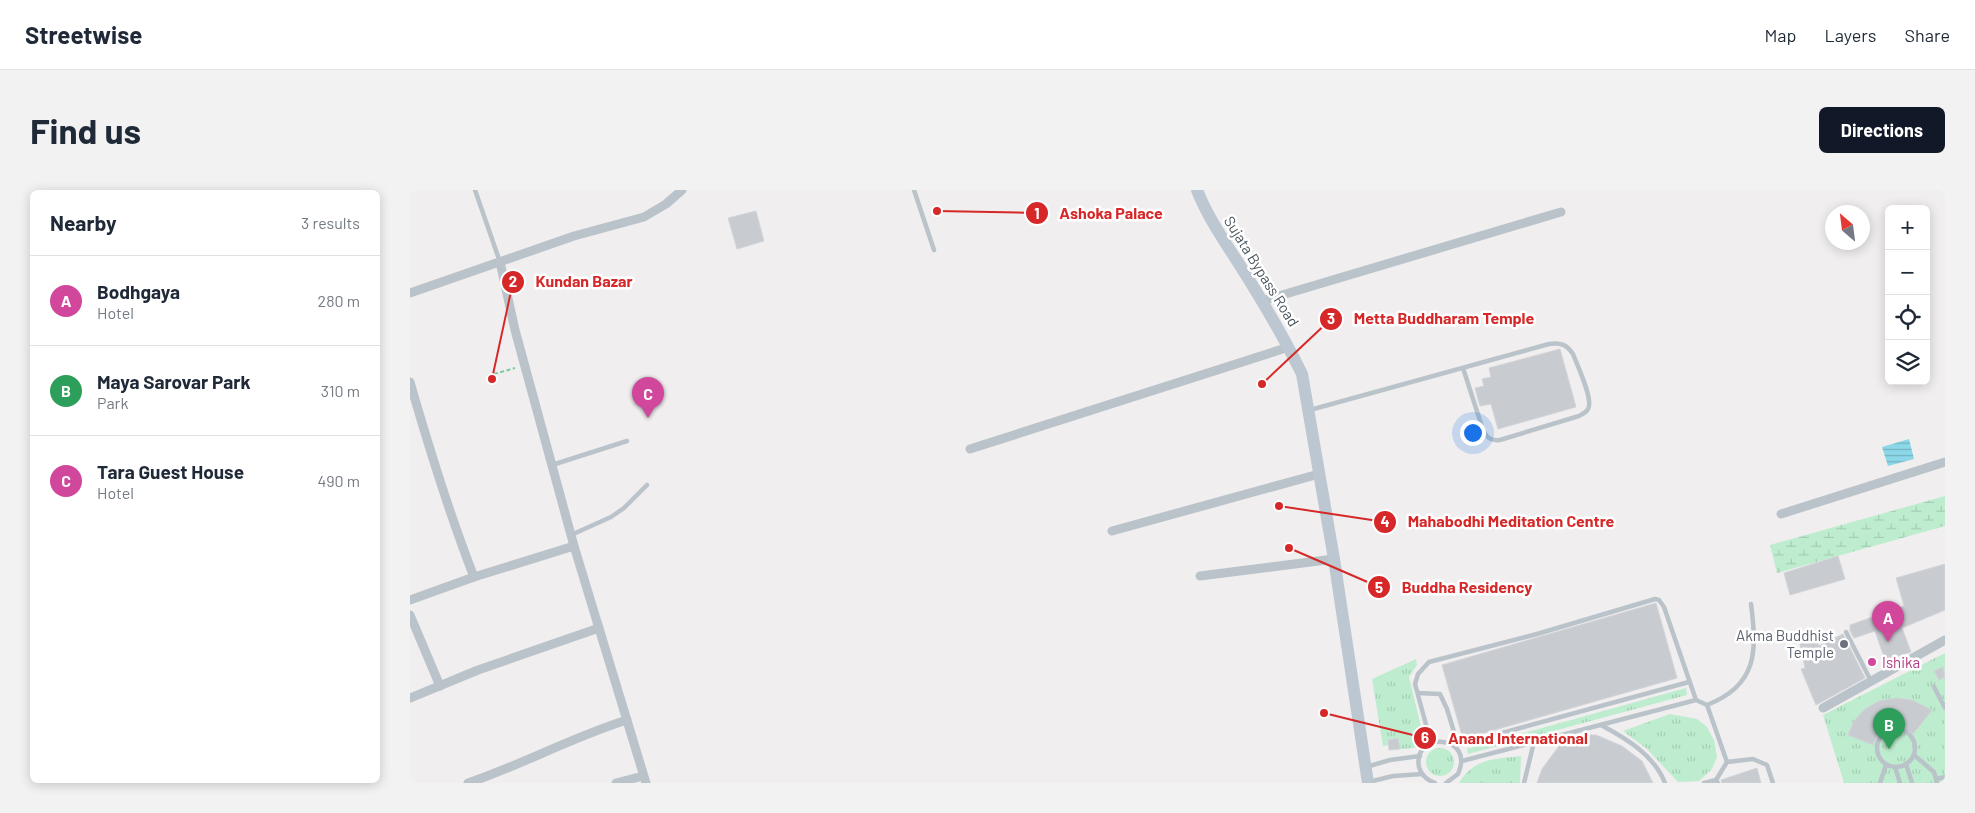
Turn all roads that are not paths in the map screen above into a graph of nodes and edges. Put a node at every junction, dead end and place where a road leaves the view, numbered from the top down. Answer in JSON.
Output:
{"nodes":[{"id":1,"x":475,"y":190,"type":"edge"},
{"id":2,"x":682,"y":190,"type":"edge"},
{"id":3,"x":914,"y":190,"type":"edge"},
{"id":4,"x":1197,"y":190,"type":"edge"},
{"id":5,"x":1561,"y":212,"type":"dead end"},
{"id":6,"x":934,"y":250,"type":"dead end"},
{"id":7,"x":500,"y":262,"type":"junction"},
{"id":8,"x":410,"y":293,"type":"edge"},
{"id":9,"x":1262,"y":301,"type":"junction"},
{"id":10,"x":1289,"y":347,"type":"junction"},
{"id":11,"x":1463,"y":368,"type":"junction"},
{"id":12,"x":410,"y":382,"type":"edge"},
{"id":13,"x":1309,"y":410,"type":"junction"},
{"id":14,"x":627,"y":441,"type":"dead end"},
{"id":15,"x":970,"y":449,"type":"dead end"},
{"id":16,"x":1945,"y":462,"type":"edge"},
{"id":17,"x":552,"y":466,"type":"junction"},
{"id":18,"x":1320,"y":474,"type":"junction"},
{"id":19,"x":647,"y":485,"type":"dead end"},
{"id":20,"x":1781,"y":514,"type":"dead end"},
{"id":21,"x":1112,"y":531,"type":"dead end"},
{"id":22,"x":571,"y":535,"type":"junction"},
{"id":23,"x":574,"y":546,"type":"junction"},
{"id":24,"x":1334,"y":559,"type":"junction"},
{"id":25,"x":1200,"y":576,"type":"dead end"},
{"id":26,"x":474,"y":577,"type":"junction"},
{"id":27,"x":410,"y":600,"type":"edge"},
{"id":28,"x":1751,"y":604,"type":"dead end"},
{"id":29,"x":410,"y":615,"type":"edge"},
{"id":30,"x":599,"y":628,"type":"junction"},
{"id":31,"x":1846,"y":632,"type":"dead end"},
{"id":32,"x":1945,"y":640,"type":"edge"},
{"id":33,"x":1872,"y":681,"type":"junction"},
{"id":34,"x":1689,"y":682,"type":"junction"},
{"id":35,"x":440,"y":686,"type":"junction"},
{"id":36,"x":1934,"y":687,"type":"dead end"},
{"id":37,"x":1418,"y":694,"type":"junction"},
{"id":38,"x":410,"y":698,"type":"edge"},
{"id":39,"x":1696,"y":700,"type":"junction"},
{"id":40,"x":1707,"y":705,"type":"junction"},
{"id":41,"x":1823,"y":708,"type":"dead end"},
{"id":42,"x":1945,"y":708,"type":"edge"},
{"id":43,"x":627,"y":720,"type":"junction"},
{"id":44,"x":1601,"y":725,"type":"junction"},
{"id":45,"x":1534,"y":742,"type":"junction"},
{"id":46,"x":1431,"y":743,"type":"junction"},
{"id":47,"x":1456,"y":745,"type":"junction"},
{"id":48,"x":1914,"y":755,"type":"junction"},
{"id":49,"x":1420,"y":756,"type":"junction"},
{"id":50,"x":1462,"y":761,"type":"junction"},
{"id":51,"x":1727,"y":762,"type":"junction"},
{"id":52,"x":1906,"y":764,"type":"junction"},
{"id":53,"x":1886,"y":765,"type":"junction"},
{"id":54,"x":1365,"y":767,"type":"junction"},
{"id":55,"x":1895,"y":768,"type":"junction"},
{"id":56,"x":1422,"y":774,"type":"junction"},
{"id":57,"x":1945,"y":777,"type":"edge"},
{"id":58,"x":645,"y":779,"type":"edge"},
{"id":59,"x":1717,"y":781,"type":"edge"},
{"id":60,"x":1937,"y":781,"type":"edge"},
{"id":61,"x":468,"y":783,"type":"edge"},
{"id":62,"x":616,"y":783,"type":"edge"},
{"id":63,"x":1368,"y":783,"type":"edge"},
{"id":64,"x":1435,"y":783,"type":"edge"},
{"id":65,"x":1447,"y":783,"type":"edge"},
{"id":66,"x":1524,"y":783,"type":"edge"},
{"id":67,"x":1665,"y":783,"type":"edge"},
{"id":68,"x":1704,"y":783,"type":"edge"},
{"id":69,"x":1773,"y":783,"type":"edge"},
{"id":70,"x":1880,"y":783,"type":"edge"},
{"id":71,"x":1900,"y":783,"type":"edge"},
{"id":72,"x":1912,"y":783,"type":"edge"}],
"edges":[{"from":1,"to":7,"type":"lane"},
{"from":2,"to":7,"type":"street"},
{"from":3,"to":6,"type":"lane"},
{"from":4,"to":9,"type":"street","name":"Sujata Bypass Road"},
{"from":5,"to":9,"type":"street"},
{"from":7,"to":8,"type":"street"},
{"from":7,"to":17,"type":"street"},
{"from":9,"to":10,"type":"street","name":"Sujata Bypass Road"},
{"from":10,"to":13,"type":"street","name":"Sujata Bypass Road"},
{"from":10,"to":15,"type":"street"},
{"from":11,"to":11,"type":"lane"},
{"from":11,"to":13,"type":"lane"},
{"from":12,"to":26,"type":"street"},
{"from":13,"to":18,"type":"street","name":"Sujata Bypass Road"},
{"from":14,"to":17,"type":"lane"},
{"from":16,"to":20,"type":"street"},
{"from":17,"to":22,"type":"street"},
{"from":18,"to":21,"type":"street"},
{"from":18,"to":24,"type":"street","name":"Sujata Bypass Road"},
{"from":19,"to":22,"type":"lane"},
{"from":22,"to":23,"type":"street"},
{"from":23,"to":26,"type":"street"},
{"from":23,"to":30,"type":"street"},
{"from":24,"to":25,"type":"street"},
{"from":24,"to":54,"type":"street","name":"Sujata Bypass Road"},
{"from":26,"to":27,"type":"street"},
{"from":28,"to":40,"type":"lane"},
{"from":29,"to":35,"type":"street"},
{"from":30,"to":35,"type":"street"},
{"from":30,"to":43,"type":"street"},
{"from":31,"to":33,"type":"lane"},
{"from":32,"to":33,"type":"street"},
{"from":33,"to":41,"type":"street"},
{"from":34,"to":37,"type":"lane"},
{"from":34,"to":39,"type":"lane"},
{"from":34,"to":47,"type":"lane"},
{"from":35,"to":38,"type":"street"},
{"from":36,"to":42,"type":"lane"},
{"from":37,"to":46,"type":"lane"},
{"from":37,"to":47,"type":"lane"},
{"from":39,"to":40,"type":"lane"},
{"from":39,"to":44,"type":"lane"},
{"from":40,"to":51,"type":"lane"},
{"from":43,"to":58,"type":"street"},
{"from":43,"to":61,"type":"street"},
{"from":44,"to":45,"type":"lane"},
{"from":44,"to":67,"type":"lane"},
{"from":45,"to":50,"type":"lane"},
{"from":45,"to":66,"type":"lane"},
{"from":46,"to":47,"type":"lane"},
{"from":46,"to":49,"type":"lane"},
{"from":47,"to":50,"type":"lane"},
{"from":48,"to":52,"type":"lane"},
{"from":48,"to":53,"type":"lane"},
{"from":48,"to":60,"type":"lane"},
{"from":49,"to":54,"type":"lane"},
{"from":49,"to":56,"type":"lane"},
{"from":50,"to":65,"type":"lane"},
{"from":51,"to":59,"type":"lane"},
{"from":51,"to":69,"type":"lane"},
{"from":52,"to":55,"type":"lane"},
{"from":52,"to":72,"type":"lane"},
{"from":53,"to":55,"type":"lane"},
{"from":53,"to":70,"type":"lane"},
{"from":54,"to":63,"type":"street","name":"Sujata Bypass Road"},
{"from":55,"to":71,"type":"lane"},
{"from":56,"to":63,"type":"lane"},
{"from":56,"to":64,"type":"lane"},
{"from":57,"to":60,"type":"lane"},
{"from":58,"to":62,"type":"street"},
{"from":59,"to":68,"type":"lane"}]}
